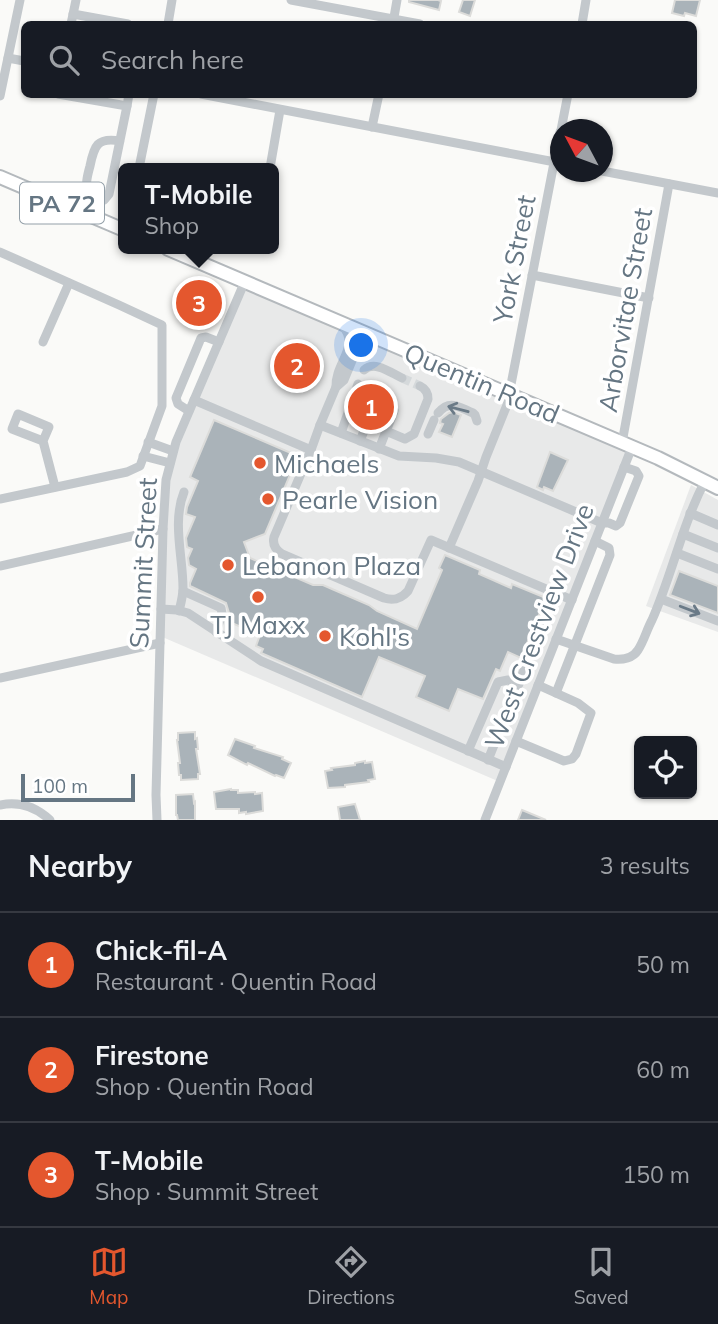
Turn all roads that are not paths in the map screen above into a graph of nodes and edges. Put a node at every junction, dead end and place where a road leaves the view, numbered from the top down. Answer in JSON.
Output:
{"nodes":[{"id":1,"x":20,"y":0,"type":"edge"},
{"id":2,"x":76,"y":0,"type":"edge"},
{"id":3,"x":172,"y":0,"type":"edge"},
{"id":4,"x":292,"y":0,"type":"edge"},
{"id":5,"x":397,"y":0,"type":"edge"},
{"id":6,"x":586,"y":0,"type":"edge"},
{"id":7,"x":73,"y":14,"type":"junction"},
{"id":8,"x":72,"y":21,"type":"edge"},
{"id":9,"x":112,"y":21,"type":"edge"},
{"id":10,"x":168,"y":21,"type":"edge"},
{"id":11,"x":388,"y":21,"type":"edge"},
{"id":12,"x":393,"y":21,"type":"edge"},
{"id":13,"x":582,"y":21,"type":"edge"},
{"id":14,"x":8,"y":58,"type":"junction"},
{"id":15,"x":21,"y":60,"type":"edge"},
{"id":16,"x":2,"y":76,"type":"edge"},
{"id":17,"x":0,"y":96,"type":"edge"},
{"id":18,"x":81,"y":98,"type":"edge"},
{"id":19,"x":128,"y":98,"type":"edge"},
{"id":20,"x":153,"y":98,"type":"edge"},
{"id":21,"x":221,"y":98,"type":"edge"},
{"id":22,"x":378,"y":98,"type":"edge"},
{"id":23,"x":567,"y":98,"type":"edge"},
{"id":24,"x":127,"y":106,"type":"junction"},
{"id":25,"x":281,"y":110,"type":"junction"},
{"id":26,"x":563,"y":119,"type":"edge"},
{"id":27,"x":372,"y":127,"type":"junction"},
{"id":28,"x":120,"y":141,"type":"junction"},
{"id":29,"x":550,"y":160,"type":"edge"},
{"id":30,"x":140,"y":163,"type":"edge"},
{"id":31,"x":271,"y":163,"type":"edge"},
{"id":32,"x":613,"y":173,"type":"edge"},
{"id":33,"x":0,"y":177,"type":"edge"},
{"id":34,"x":553,"y":182,"type":"edge"},
{"id":35,"x":669,"y":184,"type":"junction"},
{"id":36,"x":718,"y":193,"type":"edge"},
{"id":37,"x":118,"y":227,"type":"edge"},
{"id":38,"x":0,"y":252,"type":"edge"},
{"id":39,"x":180,"y":254,"type":"edge"},
{"id":40,"x":532,"y":275,"type":"junction"},
{"id":41,"x":244,"y":281,"type":"junction"},
{"id":42,"x":68,"y":283,"type":"junction"},
{"id":43,"x":649,"y":298,"type":"junction"},
{"id":44,"x":338,"y":321,"type":"junction"},
{"id":45,"x":377,"y":338,"type":"junction"},
{"id":46,"x":43,"y":342,"type":"dead end"},
{"id":47,"x":219,"y":342,"type":"junction"},
{"id":48,"x":364,"y":370,"type":"dead end"},
{"id":49,"x":402,"y":378,"type":"tunnel mouth"},
{"id":50,"x":420,"y":386,"type":"dead end"},
{"id":51,"x":336,"y":387,"type":"junction"},
{"id":52,"x":509,"y":395,"type":"junction"},
{"id":53,"x":194,"y":400,"type":"junction"},
{"id":54,"x":375,"y":403,"type":"junction"},
{"id":55,"x":189,"y":411,"type":"junction"},
{"id":56,"x":477,"y":421,"type":"dead end"},
{"id":57,"x":320,"y":425,"type":"junction"},
{"id":58,"x":386,"y":431,"type":"junction"},
{"id":59,"x":341,"y":433,"type":"junction"},
{"id":60,"x":428,"y":434,"type":"dead end"},
{"id":61,"x":43,"y":442,"type":"dead end"},
{"id":62,"x":148,"y":442,"type":"junction"},
{"id":63,"x":360,"y":442,"type":"junction"},
{"id":64,"x":627,"y":445,"type":"junction"},
{"id":65,"x":379,"y":449,"type":"junction"},
{"id":66,"x":311,"y":450,"type":"junction"},
{"id":67,"x":173,"y":452,"type":"junction"},
{"id":68,"x":143,"y":456,"type":"junction"},
{"id":69,"x":170,"y":463,"type":"junction"},
{"id":70,"x":624,"y":467,"type":"junction"},
{"id":71,"x":481,"y":471,"type":"junction"},
{"id":72,"x":705,"y":481,"type":"junction"},
{"id":73,"x":55,"y":487,"type":"junction"},
{"id":74,"x":718,"y":488,"type":"edge"},
{"id":75,"x":184,"y":492,"type":"dead end"},
{"id":76,"x":0,"y":499,"type":"edge"},
{"id":77,"x":690,"y":513,"type":"junction"},
{"id":78,"x":179,"y":522,"type":"junction"},
{"id":79,"x":602,"y":523,"type":"junction"},
{"id":80,"x":163,"y":525,"type":"junction"},
{"id":81,"x":718,"y":525,"type":"edge"},
{"id":82,"x":683,"y":534,"type":"junction"},
{"id":83,"x":595,"y":541,"type":"junction"},
{"id":84,"x":449,"y":548,"type":"junction"},
{"id":85,"x":718,"y":548,"type":"edge"},
{"id":86,"x":677,"y":553,"type":"junction"},
{"id":87,"x":0,"y":566,"type":"edge"},
{"id":88,"x":718,"y":569,"type":"edge"},
{"id":89,"x":183,"y":591,"type":"junction"},
{"id":90,"x":555,"y":593,"type":"junction"},
{"id":91,"x":661,"y":599,"type":"junction"},
{"id":92,"x":572,"y":600,"type":"junction"},
{"id":93,"x":161,"y":609,"type":"junction"},
{"id":94,"x":179,"y":611,"type":"junction"},
{"id":95,"x":718,"y":621,"type":"edge"},
{"id":96,"x":216,"y":632,"type":"junction"},
{"id":97,"x":556,"y":639,"type":"junction"},
{"id":98,"x":160,"y":643,"type":"junction"},
{"id":99,"x":573,"y":645,"type":"junction"},
{"id":100,"x":525,"y":669,"type":"junction"},
{"id":101,"x":542,"y":674,"type":"junction"},
{"id":102,"x":0,"y":678,"type":"edge"},
{"id":103,"x":519,"y":684,"type":"junction"},
{"id":104,"x":538,"y":685,"type":"junction"},
{"id":105,"x":556,"y":693,"type":"junction"},
{"id":106,"x":516,"y":741,"type":"junction"},
{"id":107,"x":468,"y":751,"type":"junction"},
{"id":108,"x":488,"y":760,"type":"junction"},
{"id":109,"x":506,"y":768,"type":"junction"},
{"id":110,"x":0,"y":805,"type":"edge"},
{"id":111,"x":50,"y":820,"type":"edge"},
{"id":112,"x":157,"y":820,"type":"edge"},
{"id":113,"x":485,"y":820,"type":"edge"}],
"edges":[{"from":1,"to":14,"type":"street"},
{"from":2,"to":7,"type":"street"},
{"from":3,"to":10,"type":"street"},
{"from":4,"to":11,"type":"street"},
{"from":5,"to":12,"type":"street"},
{"from":6,"to":13,"type":"street"},
{"from":7,"to":8,"type":"street"},
{"from":7,"to":9,"type":"street"},
{"from":14,"to":15,"type":"street"},
{"from":14,"to":16,"type":"street"},
{"from":16,"to":17,"type":"street"},
{"from":18,"to":24,"type":"street"},
{"from":19,"to":24,"type":"street"},
{"from":20,"to":30,"type":"street"},
{"from":21,"to":25,"type":"street"},
{"from":22,"to":27,"type":"street"},
{"from":23,"to":26,"type":"street","name":"York Street"},
{"from":24,"to":28,"type":"street"},
{"from":25,"to":27,"type":"street"},
{"from":25,"to":31,"type":"street"},
{"from":27,"to":29,"type":"street"},
{"from":28,"to":28,"type":"street"},
{"from":32,"to":35,"type":"street"},
{"from":33,"to":37,"type":"highway","number":"PA 72"},
{"from":34,"to":40,"type":"street","name":"York Street"},
{"from":35,"to":36,"type":"street"},
{"from":35,"to":43,"type":"street","name":"Arborvitae Street"},
{"from":38,"to":42,"type":"street"},
{"from":39,"to":41,"type":"highway","name":"Quentin Road"},
{"from":40,"to":43,"type":"street"},
{"from":40,"to":52,"type":"street","name":"York Street"},
{"from":41,"to":44,"type":"highway","name":"Quentin Road"},
{"from":41,"to":47,"type":"street","name":"Summit Street"},
{"from":42,"to":46,"type":"street"},
{"from":42,"to":62,"type":"street"},
{"from":43,"to":64,"type":"street","name":"Arborvitae Street"},
{"from":44,"to":45,"type":"highway","name":"Quentin Road"},
{"from":44,"to":51,"type":"street"},
{"from":45,"to":51,"type":"street"},
{"from":45,"to":52,"type":"highway","name":"Quentin Road"},
{"from":47,"to":53,"type":"street","name":"Summit Street"},
{"from":47,"to":55,"type":"street"},
{"from":48,"to":49,"type":"street"},
{"from":50,"to":58,"type":"street"},
{"from":51,"to":57,"type":"street"},
{"from":52,"to":64,"type":"highway","name":"Quentin Road"},
{"from":52,"to":71,"type":"street","name":"York Street"},
{"from":53,"to":55,"type":"street","name":"Summit Street"},
{"from":53,"to":66,"type":"street"},
{"from":54,"to":58,"type":"street"},
{"from":54,"to":59,"type":"street"},
{"from":54,"to":63,"type":"street"},
{"from":55,"to":67,"type":"street","name":"Summit Street"},
{"from":56,"to":60,"type":"street","one_way":true},
{"from":57,"to":59,"type":"street"},
{"from":57,"to":66,"type":"street"},
{"from":58,"to":65,"type":"street"},
{"from":59,"to":63,"type":"street"},
{"from":61,"to":73,"type":"street"},
{"from":62,"to":67,"type":"street"},
{"from":62,"to":68,"type":"street"},
{"from":63,"to":65,"type":"street"},
{"from":64,"to":70,"type":"street","name":"West Crestview Drive"},
{"from":64,"to":72,"type":"highway","name":"Quentin Road"},
{"from":65,"to":71,"type":"street"},
{"from":66,"to":84,"type":"street"},
{"from":67,"to":69,"type":"street","name":"Summit Street"},
{"from":68,"to":69,"type":"street"},
{"from":68,"to":73,"type":"street"},
{"from":69,"to":80,"type":"street","name":"Summit Street"},
{"from":70,"to":79,"type":"street","name":"West Crestview Drive"},
{"from":70,"to":79,"type":"street"},
{"from":71,"to":79,"type":"street"},
{"from":71,"to":84,"type":"street","name":"York Street"},
{"from":72,"to":74,"type":"highway","name":"Quentin Road"},
{"from":72,"to":77,"type":"street"},
{"from":73,"to":76,"type":"street"},
{"from":75,"to":78,"type":"street"},
{"from":77,"to":81,"type":"street"},
{"from":77,"to":82,"type":"street"},
{"from":78,"to":80,"type":"street"},
{"from":78,"to":89,"type":"street"},
{"from":79,"to":83,"type":"street","name":"West Crestview Drive"},
{"from":80,"to":87,"type":"street"},
{"from":80,"to":93,"type":"street","name":"Summit Street"},
{"from":82,"to":85,"type":"street"},
{"from":82,"to":86,"type":"street"},
{"from":83,"to":92,"type":"street","name":"West Crestview Drive"},
{"from":83,"to":99,"type":"street"},
{"from":84,"to":90,"type":"street"},
{"from":86,"to":88,"type":"street"},
{"from":86,"to":91,"type":"street"},
{"from":89,"to":94,"type":"street"},
{"from":89,"to":96,"type":"street"},
{"from":90,"to":92,"type":"street"},
{"from":90,"to":100,"type":"street"},
{"from":91,"to":95,"type":"street","one_way":true},
{"from":91,"to":99,"type":"street"},
{"from":92,"to":97,"type":"street","name":"West Crestview Drive"},
{"from":93,"to":94,"type":"street"},
{"from":93,"to":98,"type":"street","name":"Summit Street"},
{"from":94,"to":96,"type":"street"},
{"from":96,"to":107,"type":"street"},
{"from":97,"to":99,"type":"street"},
{"from":97,"to":101,"type":"street","name":"West Crestview Drive"},
{"from":98,"to":102,"type":"street"},
{"from":98,"to":112,"type":"street","name":"Summit Street"},
{"from":99,"to":105,"type":"street"},
{"from":100,"to":101,"type":"street"},
{"from":100,"to":103,"type":"street"},
{"from":101,"to":104,"type":"street","name":"West Crestview Drive"},
{"from":103,"to":107,"type":"street"},
{"from":103,"to":108,"type":"street"},
{"from":104,"to":105,"type":"street"},
{"from":104,"to":106,"type":"street","name":"West Crestview Drive"},
{"from":105,"to":106,"type":"street"},
{"from":106,"to":109,"type":"street","name":"West Crestview Drive"},
{"from":107,"to":108,"type":"street"},
{"from":108,"to":109,"type":"street"},
{"from":109,"to":113,"type":"street","name":"West Crestview Drive"},
{"from":110,"to":111,"type":"street"}]}
